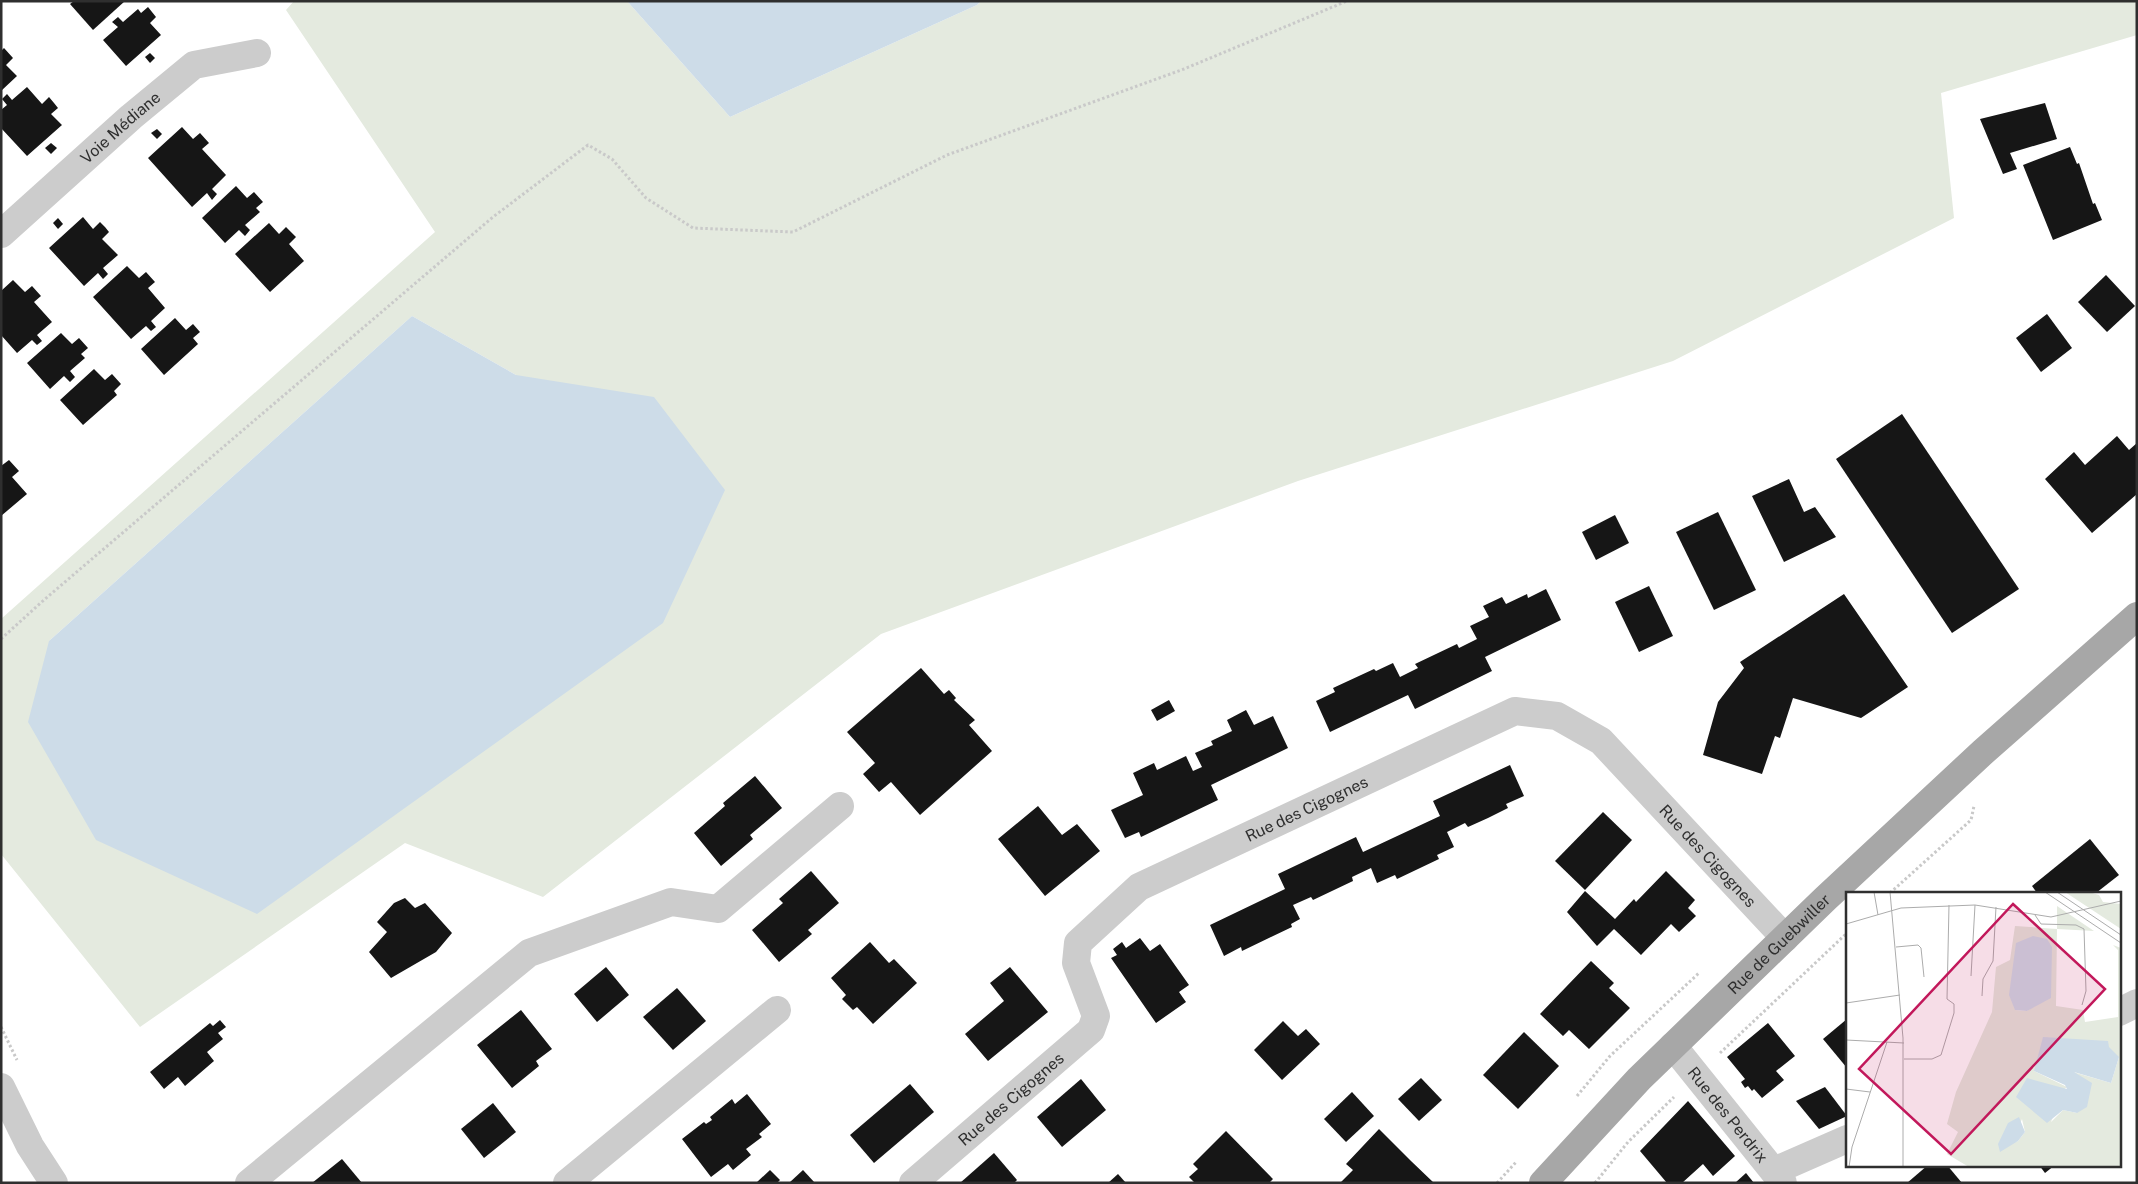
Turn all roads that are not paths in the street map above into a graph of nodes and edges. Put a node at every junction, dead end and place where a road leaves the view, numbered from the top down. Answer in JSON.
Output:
{"nodes":[{"id":1,"x":257,"y":53,"type":"dead end"},
{"id":2,"x":1,"y":234,"type":"edge"},
{"id":3,"x":2137,"y":616,"type":"edge"},
{"id":4,"x":840,"y":806,"type":"dead end"},
{"id":5,"x":1785,"y":938,"type":"junction"},
{"id":6,"x":2137,"y":1003,"type":"edge"},
{"id":7,"x":777,"y":1010,"type":"dead end"},
{"id":8,"x":2120,"y":1012,"type":"edge"},
{"id":9,"x":1673,"y":1046,"type":"junction"},
{"id":10,"x":1,"y":1087,"type":"edge"},
{"id":11,"x":1846,"y":1140,"type":"edge"},
{"id":12,"x":1778,"y":1177,"type":"edge"},
{"id":13,"x":54,"y":1183,"type":"edge"},
{"id":14,"x":250,"y":1183,"type":"edge"},
{"id":15,"x":567,"y":1183,"type":"edge"},
{"id":16,"x":913,"y":1183,"type":"edge"},
{"id":17,"x":1543,"y":1183,"type":"edge"}],
"edges":[{"from":1,"to":2,"type":"street","name":"Voie Médiane"},
{"from":3,"to":5,"type":"main road","name":"Rue de Guebwiller"},
{"from":4,"to":14,"type":"street"},
{"from":5,"to":9,"type":"main road","name":"Rue de Guebwiller"},
{"from":5,"to":16,"type":"street","name":"Rue des Cigognes"},
{"from":6,"to":8,"type":"street"},
{"from":7,"to":15,"type":"street"},
{"from":9,"to":12,"type":"street","name":"Rue des Perdrix"},
{"from":9,"to":17,"type":"main road","name":"Rue de Guebwiller"},
{"from":10,"to":13,"type":"street"},
{"from":11,"to":12,"type":"street"}]}
